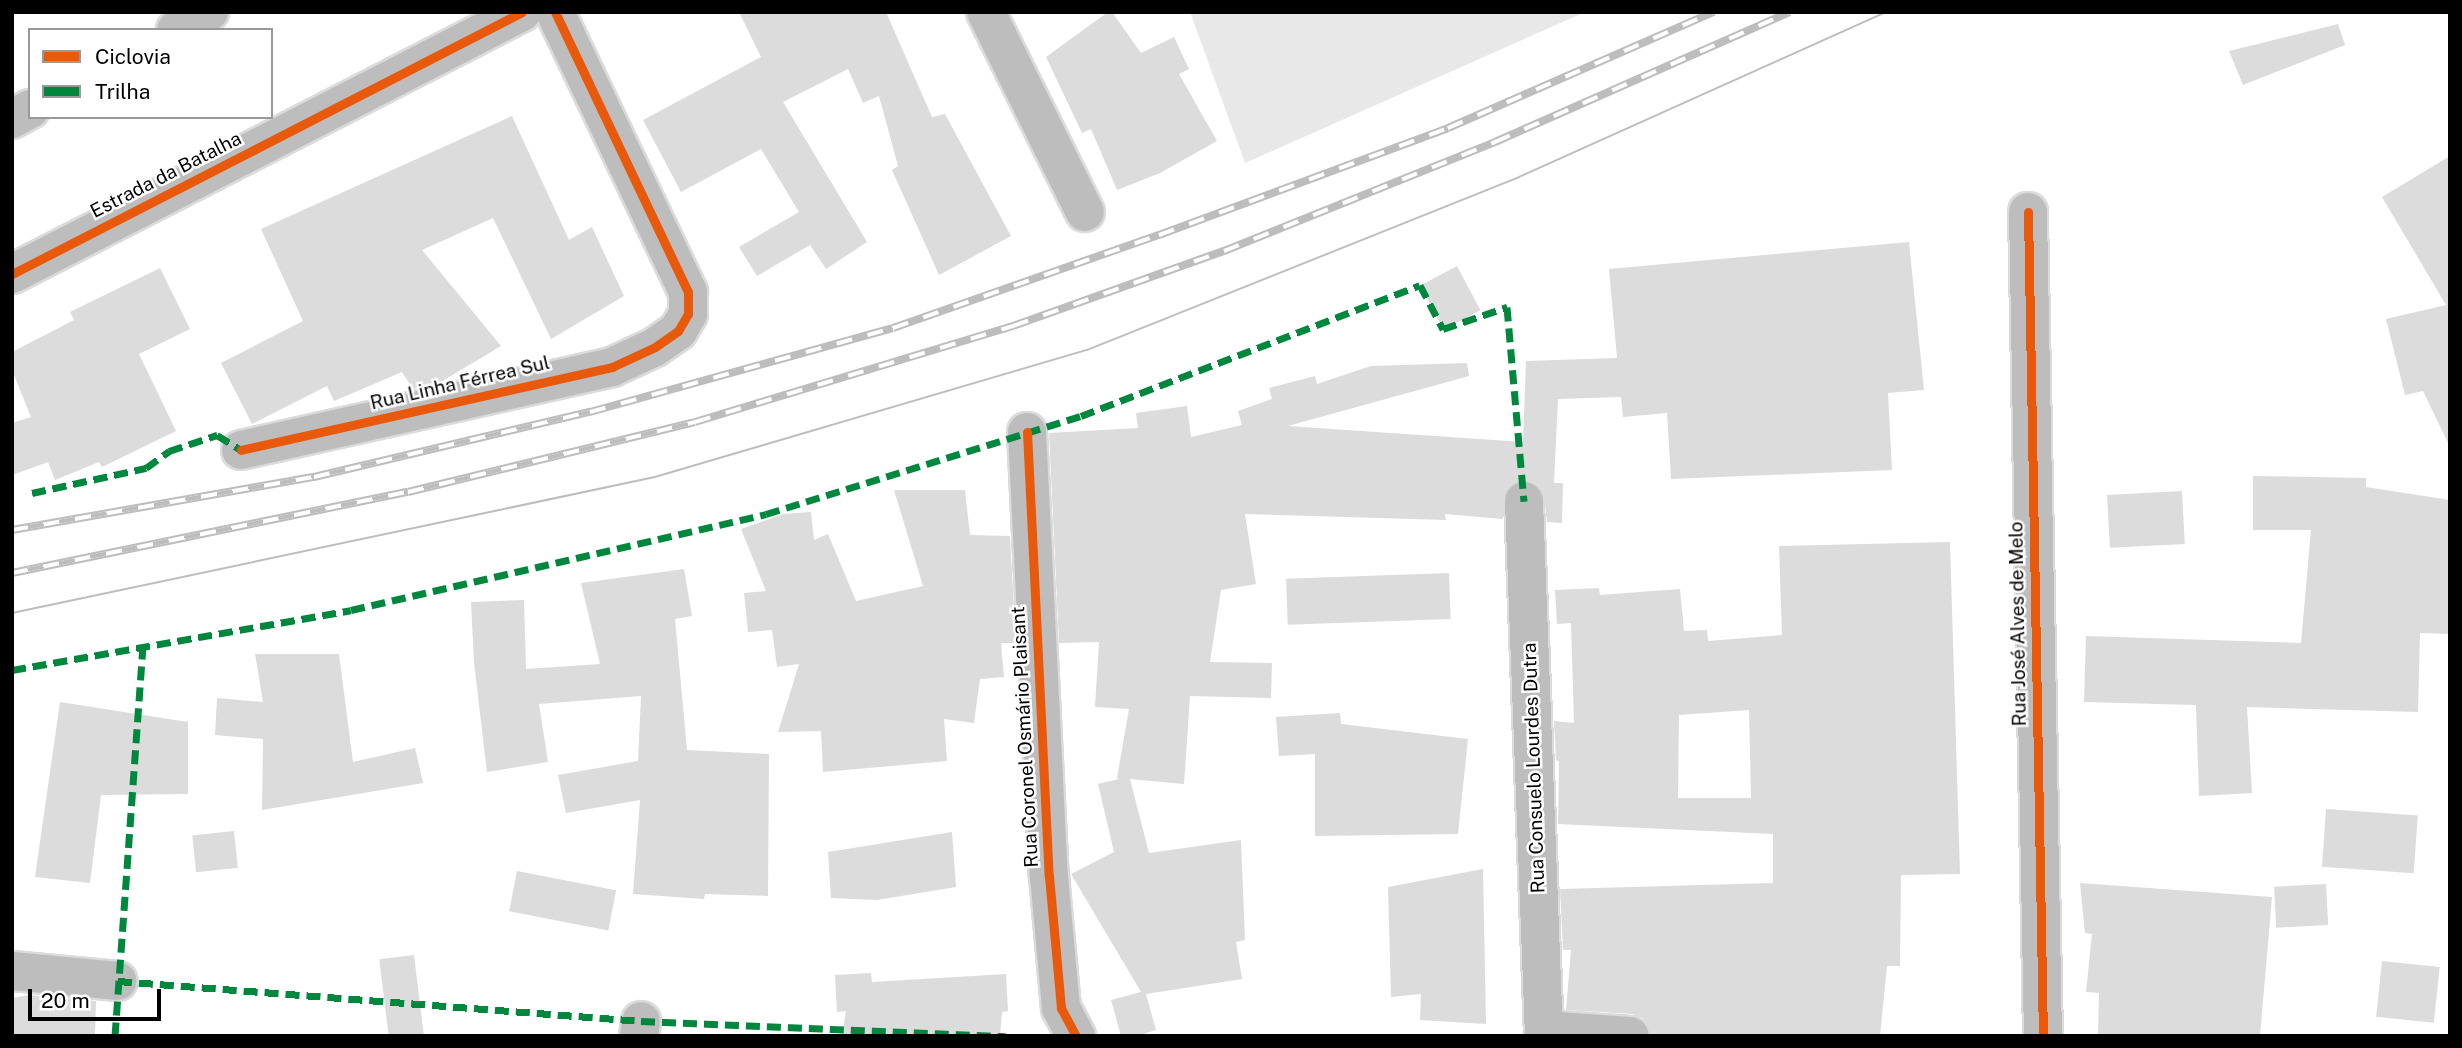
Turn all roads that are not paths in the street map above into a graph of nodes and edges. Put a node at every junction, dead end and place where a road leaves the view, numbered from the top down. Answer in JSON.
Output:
{"nodes":[{"id":1,"x":209,"y":12,"type":"edge"},
{"id":2,"x":522,"y":12,"type":"edge"},
{"id":3,"x":555,"y":12,"type":"edge"},
{"id":4,"x":986,"y":12,"type":"edge"},
{"id":5,"x":180,"y":28,"type":"edge"},
{"id":6,"x":28,"y":110,"type":"edge"},
{"id":7,"x":12,"y":119,"type":"edge"},
{"id":8,"x":1085,"y":212,"type":"dead end"},
{"id":9,"x":2028,"y":212,"type":"dead end"},
{"id":10,"x":12,"y":274,"type":"edge"},
{"id":11,"x":1027,"y":432,"type":"dead end"},
{"id":12,"x":242,"y":450,"type":"dead end"},
{"id":13,"x":1524,"y":501,"type":"dead end"},
{"id":14,"x":12,"y":971,"type":"edge"},
{"id":15,"x":118,"y":981,"type":"dead end"},
{"id":16,"x":1544,"y":1033,"type":"edge"},
{"id":17,"x":1076,"y":1036,"type":"edge"},
{"id":18,"x":1630,"y":1036,"type":"edge"},
{"id":19,"x":2043,"y":1036,"type":"edge"}],
"edges":[{"from":1,"to":5,"type":"main road"},
{"from":2,"to":10,"type":"main road","name":"Estrada da Batalha"},
{"from":3,"to":12,"type":"main road","name":"Rua Linha Férrea Sul"},
{"from":4,"to":8,"type":"main road"},
{"from":6,"to":7,"type":"main road"},
{"from":9,"to":19,"type":"main road","name":"Rua José Alves de Melo"},
{"from":11,"to":17,"type":"main road","name":"Rua Coronel Osmário Plaisant"},
{"from":13,"to":16,"type":"main road","name":"Rua Consuelo Lourdes Dutra"},
{"from":14,"to":15,"type":"main road"},
{"from":16,"to":18,"type":"main road"}]}
